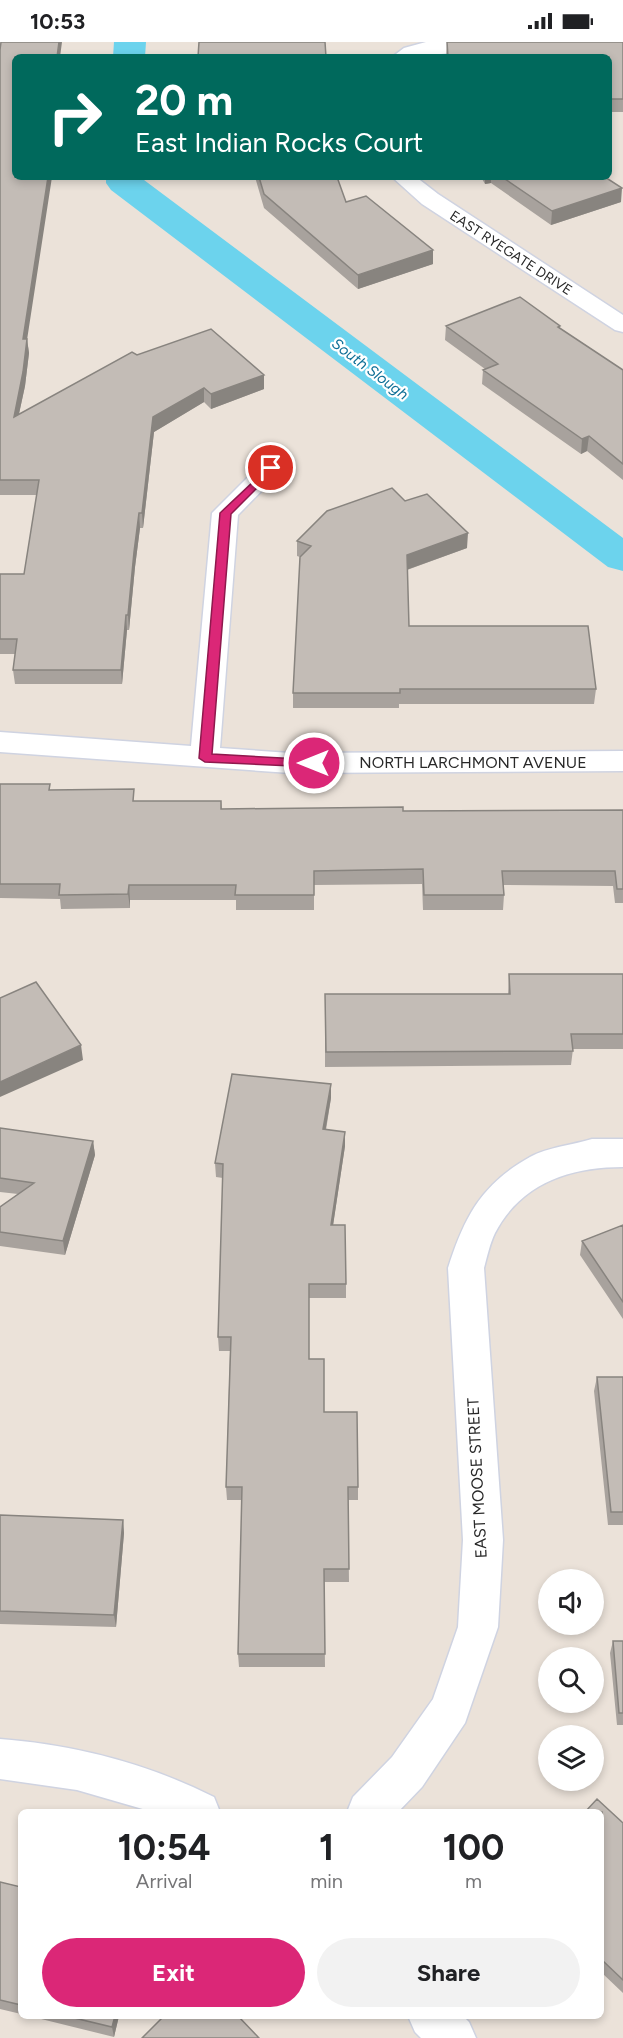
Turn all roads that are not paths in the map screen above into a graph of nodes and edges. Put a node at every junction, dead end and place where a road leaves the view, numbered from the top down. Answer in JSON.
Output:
{"nodes":[{"id":1,"x":516,"y":45,"type":"edge"},
{"id":2,"x":411,"y":54,"type":"edge"},
{"id":3,"x":406,"y":180,"type":"edge"},
{"id":4,"x":623,"y":325,"type":"edge"},
{"id":5,"x":271,"y":468,"type":"dead end"},
{"id":6,"x":0,"y":742,"type":"edge"},
{"id":7,"x":205,"y":758,"type":"junction"},
{"id":8,"x":623,"y":761,"type":"edge"},
{"id":9,"x":623,"y":1153,"type":"edge"},
{"id":10,"x":0,"y":1759,"type":"edge"},
{"id":11,"x":194,"y":1809,"type":"edge"},
{"id":12,"x":371,"y":1809,"type":"edge"},
{"id":13,"x":434,"y":2019,"type":"edge"},
{"id":14,"x":453,"y":2038,"type":"edge"}],
"edges":[{"from":1,"to":2,"type":"street"},
{"from":3,"to":4,"type":"street","name":"EAST RYEGATE DRIVE"},
{"from":5,"to":7,"type":"street"},
{"from":6,"to":7,"type":"street","name":"NORTH LARCHMONT AVENUE"},
{"from":7,"to":8,"type":"street","name":"NORTH LARCHMONT AVENUE"},
{"from":9,"to":12,"type":"street","name":"EAST MOOSE STREET"},
{"from":10,"to":11,"type":"street"},
{"from":13,"to":14,"type":"street"}]}
